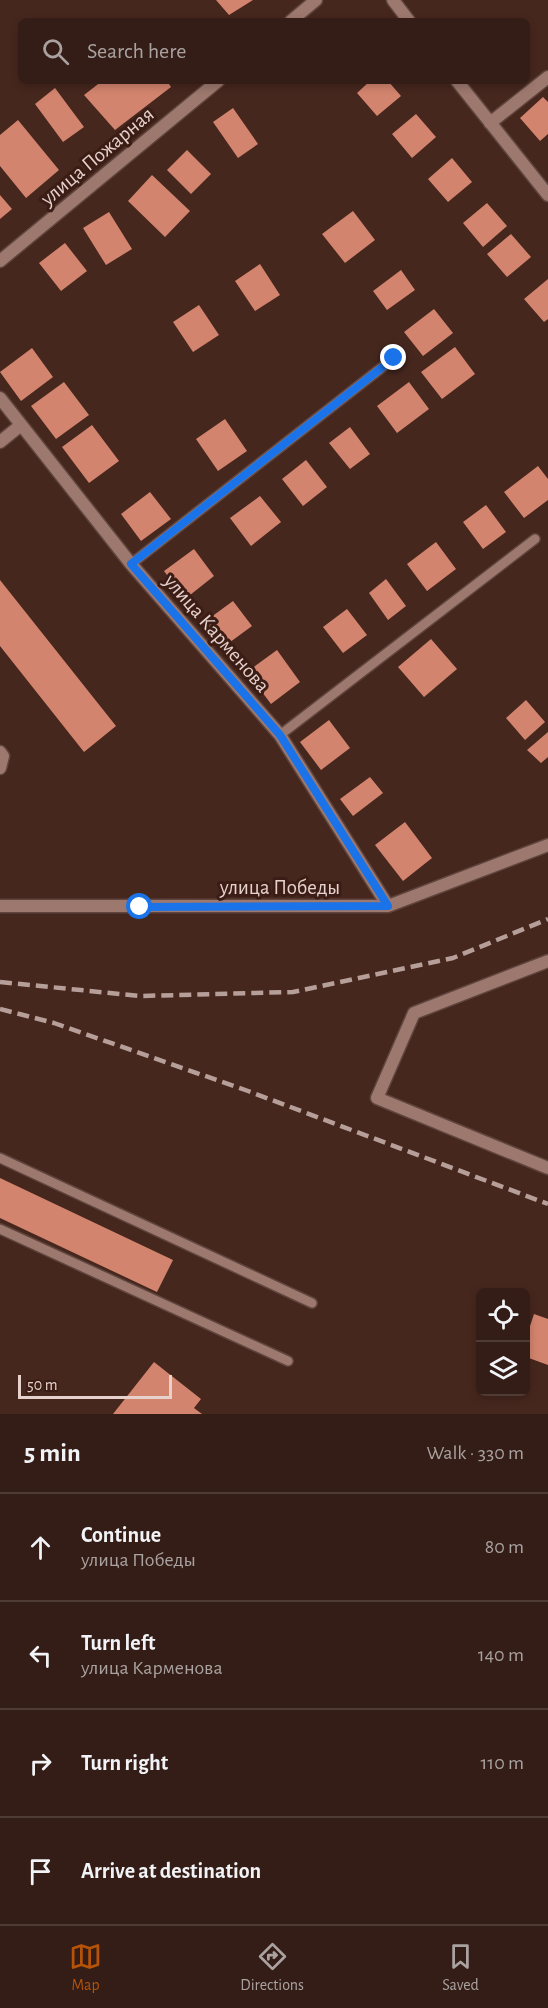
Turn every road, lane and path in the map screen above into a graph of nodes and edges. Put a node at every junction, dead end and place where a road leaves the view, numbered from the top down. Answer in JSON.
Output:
{"nodes":[{"id":1,"x":316,"y":0,"type":"edge"},
{"id":2,"x":393,"y":0,"type":"edge"},
{"id":3,"x":295,"y":18,"type":"edge"},
{"id":4,"x":407,"y":18,"type":"edge"},
{"id":5,"x":548,"y":77,"type":"edge"},
{"id":6,"x":214,"y":84,"type":"edge"},
{"id":7,"x":459,"y":84,"type":"edge"},
{"id":8,"x":490,"y":123,"type":"junction"},
{"id":9,"x":548,"y":195,"type":"edge"},
{"id":10,"x":0,"y":261,"type":"edge"},
{"id":11,"x":394,"y":358,"type":"dead end"},
{"id":12,"x":0,"y":398,"type":"edge"},
{"id":13,"x":21,"y":425,"type":"junction"},
{"id":14,"x":0,"y":442,"type":"edge"},
{"id":15,"x":535,"y":539,"type":"dead end"},
{"id":16,"x":131,"y":564,"type":"junction"},
{"id":17,"x":280,"y":735,"type":"junction"},
{"id":18,"x":0,"y":752,"type":"edge"},
{"id":19,"x":0,"y":768,"type":"edge"},
{"id":20,"x":548,"y":845,"type":"edge"},
{"id":21,"x":0,"y":906,"type":"edge"},
{"id":22,"x":388,"y":906,"type":"junction"},
{"id":23,"x":548,"y":961,"type":"edge"},
{"id":24,"x":0,"y":1158,"type":"edge"},
{"id":25,"x":548,"y":1168,"type":"edge"},
{"id":26,"x":0,"y":1229,"type":"edge"},
{"id":27,"x":312,"y":1303,"type":"dead end"},
{"id":28,"x":288,"y":1361,"type":"dead end"}],
"edges":[{"from":1,"to":3,"type":"street"},
{"from":2,"to":4,"type":"street"},
{"from":5,"to":8,"type":"street"},
{"from":6,"to":10,"type":"street","name":"улица Пожарная"},
{"from":7,"to":8,"type":"street"},
{"from":8,"to":9,"type":"street"},
{"from":11,"to":16,"type":"lane"},
{"from":12,"to":13,"type":"street","name":"улица Карменова"},
{"from":13,"to":14,"type":"street"},
{"from":13,"to":16,"type":"street","name":"улица Карменова"},
{"from":15,"to":17,"type":"lane"},
{"from":16,"to":17,"type":"street","name":"улица Карменова"},
{"from":17,"to":22,"type":"street","name":"улица Карменова"},
{"from":18,"to":19,"type":"street"},
{"from":20,"to":22,"type":"street","name":"улица Победы"},
{"from":21,"to":22,"type":"street","name":"улица Победы"},
{"from":23,"to":25,"type":"street"},
{"from":24,"to":27,"type":"lane"},
{"from":26,"to":28,"type":"lane"}]}
